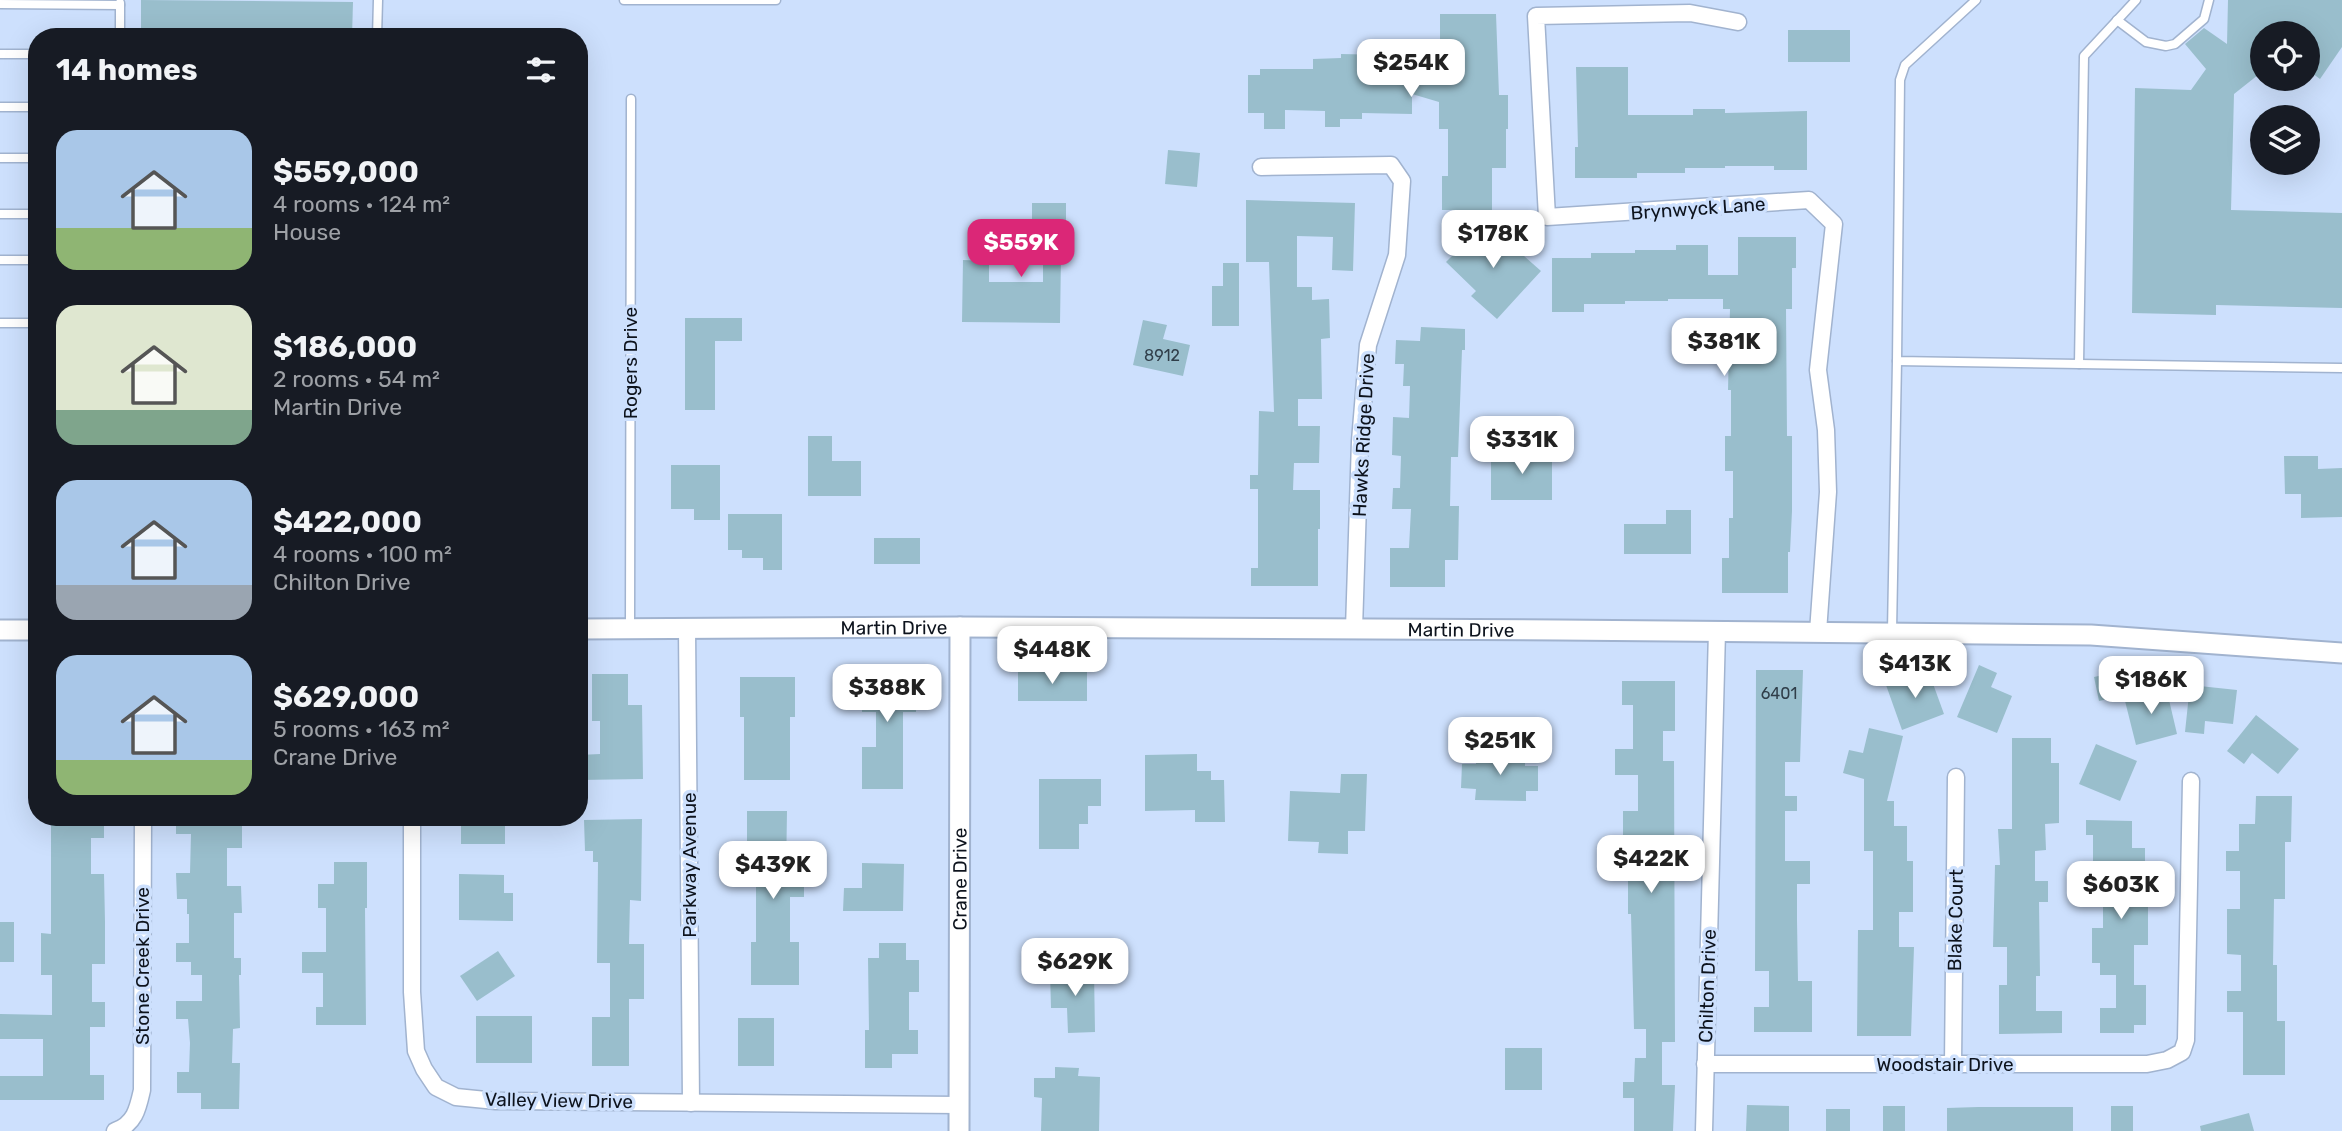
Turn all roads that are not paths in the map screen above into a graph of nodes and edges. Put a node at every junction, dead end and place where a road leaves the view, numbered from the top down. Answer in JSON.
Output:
{"nodes":[{"id":1,"x":378,"y":0,"type":"edge"},
{"id":2,"x":624,"y":0,"type":"edge"},
{"id":3,"x":776,"y":0,"type":"edge"},
{"id":4,"x":1976,"y":0,"type":"edge"},
{"id":5,"x":2136,"y":0,"type":"edge"},
{"id":6,"x":2209,"y":0,"type":"edge"},
{"id":7,"x":120,"y":3,"type":"edge"},
{"id":8,"x":0,"y":4,"type":"edge"},
{"id":9,"x":1690,"y":7,"type":"edge"},
{"id":10,"x":2117,"y":20,"type":"junction"},
{"id":11,"x":1738,"y":22,"type":"dead end"},
{"id":12,"x":120,"y":28,"type":"edge"},
{"id":13,"x":377,"y":28,"type":"edge"},
{"id":14,"x":0,"y":54,"type":"edge"},
{"id":15,"x":28,"y":54,"type":"edge"},
{"id":16,"x":631,"y":99,"type":"dead end"},
{"id":17,"x":0,"y":107,"type":"edge"},
{"id":18,"x":28,"y":107,"type":"edge"},
{"id":19,"x":0,"y":158,"type":"edge"},
{"id":20,"x":28,"y":158,"type":"edge"},
{"id":21,"x":1261,"y":167,"type":"dead end"},
{"id":22,"x":0,"y":214,"type":"edge"},
{"id":23,"x":28,"y":214,"type":"edge"},
{"id":24,"x":0,"y":260,"type":"edge"},
{"id":25,"x":28,"y":260,"type":"edge"},
{"id":26,"x":0,"y":323,"type":"edge"},
{"id":27,"x":28,"y":323,"type":"edge"},
{"id":28,"x":1897,"y":361,"type":"junction"},
{"id":29,"x":2079,"y":364,"type":"junction"},
{"id":30,"x":2342,"y":368,"type":"edge"},
{"id":31,"x":960,"y":627,"type":"junction"},
{"id":32,"x":630,"y":628,"type":"junction"},
{"id":33,"x":687,"y":628,"type":"junction"},
{"id":34,"x":588,"y":629,"type":"edge"},
{"id":35,"x":1354,"y":629,"type":"junction"},
{"id":36,"x":0,"y":630,"type":"edge"},
{"id":37,"x":28,"y":630,"type":"edge"},
{"id":38,"x":1717,"y":631,"type":"junction"},
{"id":39,"x":1818,"y":632,"type":"junction"},
{"id":40,"x":1892,"y":633,"type":"junction"},
{"id":41,"x":2342,"y":653,"type":"edge"},
{"id":42,"x":1956,"y":777,"type":"dead end"},
{"id":43,"x":2191,"y":781,"type":"dead end"},
{"id":44,"x":143,"y":826,"type":"edge"},
{"id":45,"x":412,"y":826,"type":"edge"},
{"id":46,"x":1705,"y":1064,"type":"junction"},
{"id":47,"x":1953,"y":1064,"type":"junction"},
{"id":48,"x":691,"y":1103,"type":"junction"},
{"id":49,"x":960,"y":1105,"type":"junction"},
{"id":50,"x":115,"y":1131,"type":"edge"},
{"id":51,"x":960,"y":1131,"type":"edge"},
{"id":52,"x":1704,"y":1131,"type":"edge"}],
"edges":[{"from":1,"to":13,"type":"lane"},
{"from":2,"to":3,"type":"lane"},
{"from":4,"to":28,"type":"lane"},
{"from":5,"to":10,"type":"lane"},
{"from":6,"to":10,"type":"lane"},
{"from":7,"to":8,"type":"lane"},
{"from":7,"to":12,"type":"lane"},
{"from":9,"to":11,"type":"street","name":"Brynwyck Lane"},
{"from":9,"to":39,"type":"street","name":"Brynwyck Lane"},
{"from":10,"to":29,"type":"lane"},
{"from":14,"to":15,"type":"lane"},
{"from":16,"to":32,"type":"lane","name":"Rogers Drive"},
{"from":17,"to":18,"type":"lane"},
{"from":19,"to":20,"type":"lane"},
{"from":21,"to":35,"type":"street","name":"Hawks Ridge Drive"},
{"from":22,"to":23,"type":"lane"},
{"from":24,"to":25,"type":"lane"},
{"from":26,"to":27,"type":"lane"},
{"from":28,"to":29,"type":"lane"},
{"from":28,"to":40,"type":"lane"},
{"from":29,"to":30,"type":"lane"},
{"from":31,"to":33,"type":"street","name":"Martin Drive"},
{"from":31,"to":35,"type":"street","name":"Martin Drive"},
{"from":31,"to":49,"type":"street","name":"Crane Drive"},
{"from":32,"to":33,"type":"street","name":"Martin Drive"},
{"from":32,"to":34,"type":"street","name":"Martin Drive"},
{"from":33,"to":48,"type":"street","name":"Parkway Avenue"},
{"from":35,"to":38,"type":"street","name":"Martin Drive"},
{"from":36,"to":37,"type":"street"},
{"from":38,"to":39,"type":"street","name":"Martin Drive"},
{"from":38,"to":46,"type":"street","name":"Chilton Drive"},
{"from":39,"to":40,"type":"street","name":"Martin Drive"},
{"from":40,"to":41,"type":"street","name":"Martin Drive"},
{"from":42,"to":47,"type":"street","name":"Blake Court"},
{"from":43,"to":47,"type":"street","name":"Woodstair Drive"},
{"from":44,"to":50,"type":"street","name":"Stone Creek Drive"},
{"from":45,"to":48,"type":"street","name":"Valley View Drive"},
{"from":46,"to":47,"type":"street","name":"Woodstair Drive"},
{"from":46,"to":52,"type":"street","name":"Chilton Drive"},
{"from":48,"to":49,"type":"street","name":"Valley View Drive"},
{"from":49,"to":51,"type":"street","name":"Crane Drive"}]}
